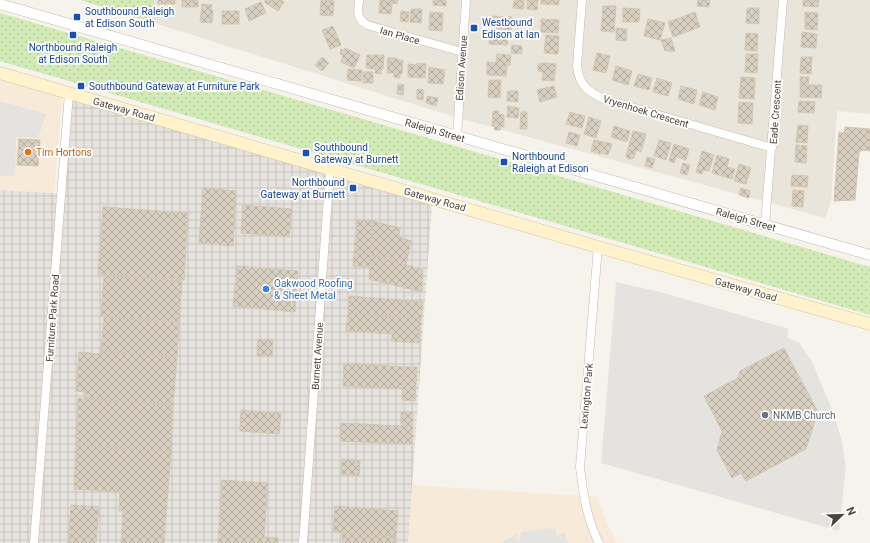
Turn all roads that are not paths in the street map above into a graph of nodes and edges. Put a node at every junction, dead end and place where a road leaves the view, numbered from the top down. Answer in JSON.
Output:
{"nodes":[{"id":1,"x":359,"y":0,"type":"edge"},
{"id":2,"x":466,"y":0,"type":"edge"},
{"id":3,"x":582,"y":0,"type":"edge"},
{"id":4,"x":783,"y":0,"type":"edge"},
{"id":5,"x":0,"y":4,"type":"edge"},
{"id":6,"x":462,"y":52,"type":"junction"},
{"id":7,"x":0,"y":72,"type":"edge"},
{"id":8,"x":69,"y":93,"type":"junction"},
{"id":9,"x":457,"y":136,"type":"junction"},
{"id":10,"x":772,"y":148,"type":"junction"},
{"id":11,"x":330,"y":169,"type":"junction"},
{"id":12,"x":765,"y":224,"type":"junction"},
{"id":13,"x":598,"y":247,"type":"junction"},
{"id":14,"x":870,"y":255,"type":"edge"},
{"id":15,"x":870,"y":324,"type":"edge"},
{"id":16,"x":34,"y":543,"type":"edge"},
{"id":17,"x":303,"y":543,"type":"edge"},
{"id":18,"x":599,"y":543,"type":"edge"}],
"edges":[{"from":1,"to":6,"type":"street","name":"Ian Place"},
{"from":2,"to":6,"type":"street","name":"Edison Avenue"},
{"from":3,"to":10,"type":"street","name":"Vryenhoek Crescent"},
{"from":4,"to":10,"type":"street","name":"Eade Crescent"},
{"from":5,"to":9,"type":"street","name":"Raleigh Street"},
{"from":6,"to":9,"type":"street","name":"Edison Avenue"},
{"from":7,"to":8,"type":"main road","name":"Gateway Road"},
{"from":8,"to":11,"type":"main road","name":"Gateway Road"},
{"from":8,"to":16,"type":"street","name":"Furniture Park Road"},
{"from":9,"to":12,"type":"street","name":"Raleigh Street"},
{"from":10,"to":12,"type":"street","name":"Eade Crescent"},
{"from":11,"to":13,"type":"main road","name":"Gateway Road"},
{"from":11,"to":17,"type":"street","name":"Burnett Avenue"},
{"from":12,"to":14,"type":"street","name":"Raleigh Street"},
{"from":13,"to":15,"type":"main road","name":"Gateway Road"},
{"from":13,"to":18,"type":"street","name":"Lexington Park"}]}
